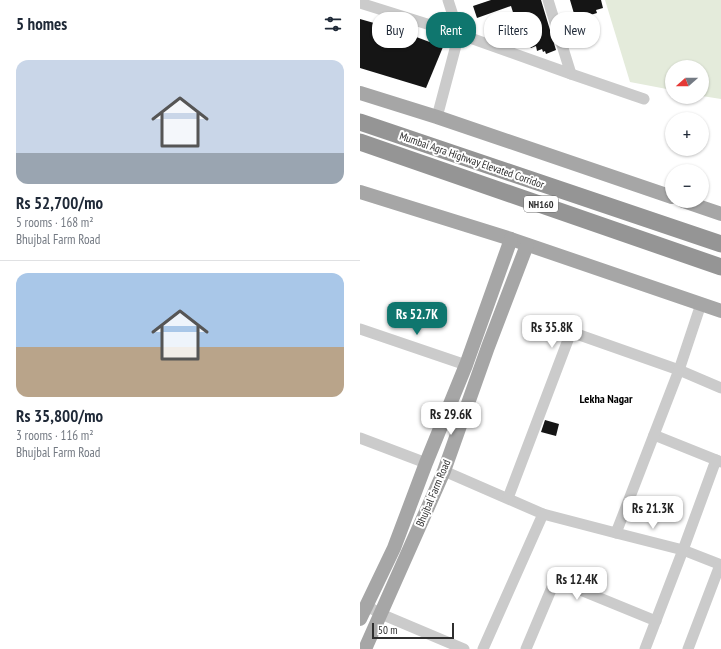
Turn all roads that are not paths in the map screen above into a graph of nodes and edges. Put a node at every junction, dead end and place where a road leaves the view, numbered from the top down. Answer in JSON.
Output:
{"nodes":[{"id":1,"x":448,"y":0,"type":"edge"},
{"id":2,"x":548,"y":0,"type":"edge"},
{"id":3,"x":360,"y":4,"type":"edge"},
{"id":4,"x":452,"y":12,"type":"edge"},
{"id":5,"x":426,"y":24,"type":"edge"},
{"id":6,"x":476,"y":40,"type":"edge"},
{"id":7,"x":455,"y":48,"type":"edge"},
{"id":8,"x":572,"y":74,"type":"junction"},
{"id":9,"x":360,"y":93,"type":"edge"},
{"id":10,"x":644,"y":99,"type":"dead end"},
{"id":11,"x":437,"y":117,"type":"junction"},
{"id":12,"x":360,"y":122,"type":"edge"},
{"id":13,"x":360,"y":142,"type":"edge"},
{"id":14,"x":360,"y":192,"type":"edge"},
{"id":15,"x":665,"y":195,"type":"edge"},
{"id":16,"x":703,"y":208,"type":"edge"},
{"id":17,"x":721,"y":214,"type":"edge"},
{"id":18,"x":511,"y":239,"type":"junction"},
{"id":19,"x":721,"y":244,"type":"edge"},
{"id":20,"x":527,"y":245,"type":"junction"},
{"id":21,"x":721,"y":267,"type":"edge"},
{"id":22,"x":701,"y":304,"type":"junction"},
{"id":23,"x":721,"y":311,"type":"edge"},
{"id":24,"x":360,"y":329,"type":"edge"},
{"id":25,"x":466,"y":365,"type":"junction"},
{"id":26,"x":679,"y":370,"type":"junction"},
{"id":27,"x":721,"y":388,"type":"edge"},
{"id":28,"x":654,"y":435,"type":"junction"},
{"id":29,"x":360,"y":438,"type":"edge"},
{"id":30,"x":718,"y":461,"type":"edge"},
{"id":31,"x":426,"y":463,"type":"junction"},
{"id":32,"x":444,"y":470,"type":"junction"},
{"id":33,"x":508,"y":498,"type":"junction"},
{"id":34,"x":543,"y":514,"type":"junction"},
{"id":35,"x":616,"y":533,"type":"junction"},
{"id":36,"x":683,"y":550,"type":"junction"},
{"id":37,"x":721,"y":565,"type":"edge"},
{"id":38,"x":367,"y":606,"type":"junction"},
{"id":39,"x":381,"y":614,"type":"junction"},
{"id":40,"x":360,"y":620,"type":"edge"},
{"id":41,"x":656,"y":621,"type":"junction"},
{"id":42,"x":365,"y":649,"type":"edge"},
{"id":43,"x":464,"y":649,"type":"edge"},
{"id":44,"x":483,"y":649,"type":"edge"},
{"id":45,"x":526,"y":649,"type":"edge"},
{"id":46,"x":644,"y":649,"type":"edge"},
{"id":47,"x":688,"y":649,"type":"edge"}],
"edges":[{"from":1,"to":4,"type":"street"},
{"from":2,"to":8,"type":"street"},
{"from":3,"to":5,"type":"street"},
{"from":6,"to":8,"type":"street"},
{"from":7,"to":11,"type":"street"},
{"from":8,"to":10,"type":"street"},
{"from":9,"to":11,"type":"main road"},
{"from":11,"to":15,"type":"main road"},
{"from":12,"to":19,"type":"highway","name":"Mumbai Agra Highway Elevated Corridor","number":"NH160"},
{"from":13,"to":21,"type":"highway","name":"Mumbai Agra Highway Elevated Corridor","number":"NH160"},
{"from":14,"to":18,"type":"main road"},
{"from":16,"to":17,"type":"main road"},
{"from":18,"to":20,"type":"main road"},
{"from":18,"to":25,"type":"main road","name":"Bhujbal Farm Road"},
{"from":20,"to":22,"type":"main road"},
{"from":20,"to":32,"type":"main road","name":"Bhujbal Farm Road"},
{"from":22,"to":23,"type":"main road"},
{"from":22,"to":26,"type":"street"},
{"from":24,"to":25,"type":"street"},
{"from":25,"to":31,"type":"main road","name":"Bhujbal Farm Road"},
{"from":26,"to":27,"type":"street"},
{"from":26,"to":28,"type":"street"},
{"from":26,"to":33,"type":"street"},
{"from":28,"to":30,"type":"street"},
{"from":28,"to":35,"type":"street"},
{"from":29,"to":31,"type":"street"},
{"from":30,"to":36,"type":"street"},
{"from":31,"to":38,"type":"main road","name":"Bhujbal Farm Road"},
{"from":32,"to":33,"type":"street"},
{"from":32,"to":39,"type":"main road","name":"Bhujbal Farm Road"},
{"from":33,"to":34,"type":"street"},
{"from":34,"to":35,"type":"street"},
{"from":34,"to":44,"type":"street"},
{"from":35,"to":36,"type":"street"},
{"from":36,"to":37,"type":"street"},
{"from":36,"to":41,"type":"street"},
{"from":37,"to":47,"type":"street"},
{"from":38,"to":39,"type":"street"},
{"from":38,"to":40,"type":"main road","name":"Bhujbal Farm Road"},
{"from":39,"to":42,"type":"main road","name":"Bhujbal Farm Road"},
{"from":39,"to":43,"type":"street"},
{"from":41,"to":45,"type":"street"},
{"from":41,"to":46,"type":"street"}]}
